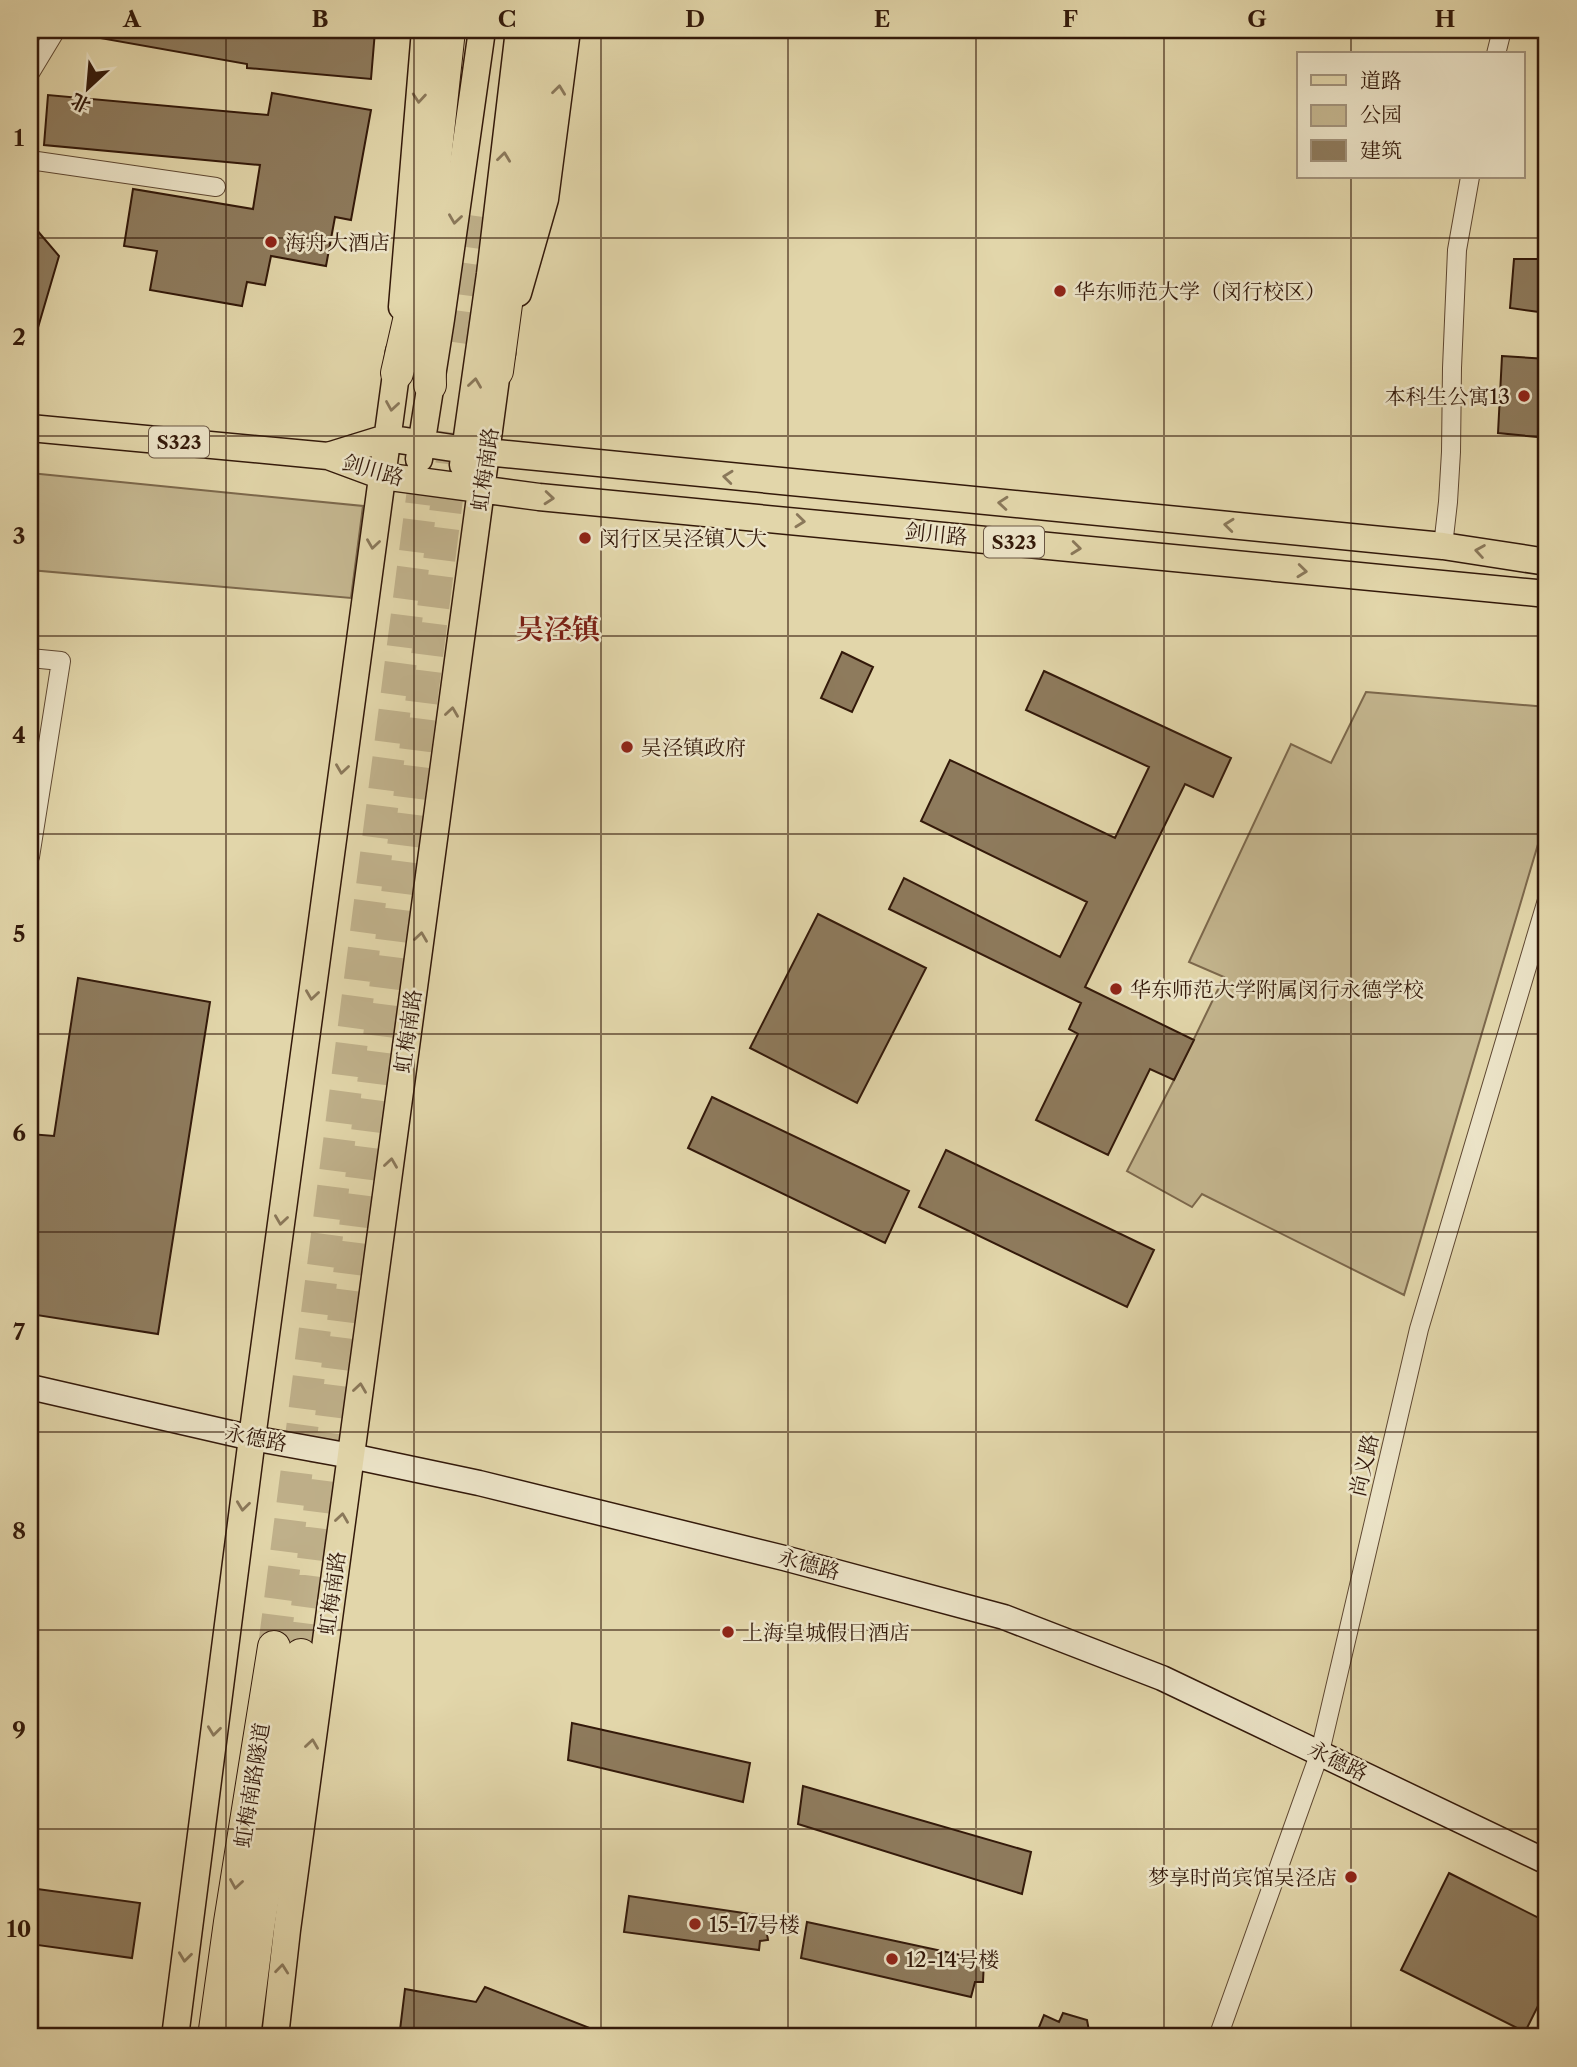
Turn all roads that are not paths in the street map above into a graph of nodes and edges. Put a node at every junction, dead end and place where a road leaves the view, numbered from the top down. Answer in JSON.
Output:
{"nodes":[{"id":1,"x":55,"y":30,"type":"edge"},
{"id":2,"x":425,"y":30,"type":"edge"},
{"id":3,"x":450,"y":30,"type":"edge"},
{"id":4,"x":482,"y":30,"type":"edge"},
{"id":5,"x":519,"y":30,"type":"edge"},
{"id":6,"x":543,"y":30,"type":"edge"},
{"id":7,"x":567,"y":30,"type":"edge"},
{"id":8,"x":1502,"y":30,"type":"edge"},
{"id":9,"x":1496,"y":52,"type":"edge"},
{"id":10,"x":30,"y":73,"type":"edge"},
{"id":11,"x":30,"y":160,"type":"edge"},
{"id":12,"x":1470,"y":178,"type":"edge"},
{"id":13,"x":216,"y":187,"type":"dead end"},
{"id":14,"x":428,"y":224,"type":"junction"},
{"id":15,"x":497,"y":372,"type":"junction"},
{"id":16,"x":397,"y":373,"type":"junction"},
{"id":17,"x":430,"y":386,"type":"junction"},
{"id":18,"x":30,"y":428,"type":"edge"},
{"id":19,"x":386,"y":438,"type":"junction"},
{"id":20,"x":421,"y":443,"type":"junction"},
{"id":21,"x":477,"y":451,"type":"junction"},
{"id":22,"x":328,"y":456,"type":"junction"},
{"id":23,"x":382,"y":476,"type":"junction"},
{"id":24,"x":416,"y":482,"type":"junction"},
{"id":25,"x":471,"y":489,"type":"junction"},
{"id":26,"x":1443,"y":546,"type":"junction"},
{"id":27,"x":1547,"y":562,"type":"edge"},
{"id":28,"x":1547,"y":594,"type":"edge"},
{"id":29,"x":30,"y":658,"type":"edge"},
{"id":30,"x":38,"y":754,"type":"edge"},
{"id":31,"x":30,"y":857,"type":"edge"},
{"id":32,"x":1547,"y":900,"type":"edge"},
{"id":33,"x":30,"y":1387,"type":"edge"},
{"id":34,"x":252,"y":1438,"type":"junction"},
{"id":35,"x":351,"y":1456,"type":"junction"},
{"id":36,"x":287,"y":1651,"type":"tunnel mouth"},
{"id":37,"x":1320,"y":1752,"type":"junction"},
{"id":38,"x":1547,"y":1862,"type":"edge"},
{"id":39,"x":244,"y":1925,"type":"junction"},
{"id":40,"x":175,"y":2037,"type":"edge"},
{"id":41,"x":214,"y":2037,"type":"edge"},
{"id":42,"x":244,"y":2037,"type":"edge"},
{"id":43,"x":275,"y":2037,"type":"edge"},
{"id":44,"x":1218,"y":2037,"type":"edge"}],
"edges":[{"from":1,"to":10,"type":"street"},
{"from":2,"to":16,"type":"main road","one_way":true},
{"from":3,"to":14,"type":"highway"},
{"from":4,"to":17,"type":"main road","one_way":true},
{"from":21,"to":5,"type":"main road","name":"虹梅南路","one_way":true},
{"from":6,"to":15,"type":"highway"},
{"from":15,"to":7,"type":"main road","name":"虹梅南路","one_way":true},
{"from":8,"to":9,"type":"street"},
{"from":11,"to":13,"type":"street"},
{"from":12,"to":26,"type":"street"},
{"from":14,"to":16,"type":"highway"},
{"from":14,"to":17,"type":"highway"},
{"from":15,"to":21,"type":"main road","name":"虹梅南路"},
{"from":16,"to":19,"type":"main road","one_way":true},
{"from":17,"to":20,"type":"main road"},
{"from":18,"to":22,"type":"main road","name":"剑川路","number":"S323"},
{"from":19,"to":20,"type":"main road","name":"剑川路"},
{"from":19,"to":22,"type":"main road","name":"剑川路"},
{"from":19,"to":23,"type":"main road"},
{"from":20,"to":21,"type":"main road","name":"剑川路"},
{"from":20,"to":24,"type":"main road"},
{"from":21,"to":25,"type":"main road","name":"虹梅南路"},
{"from":26,"to":21,"type":"main road","name":"剑川路","one_way":true},
{"from":22,"to":23,"type":"main road","name":"剑川路","number":"S323"},
{"from":23,"to":24,"type":"main road","name":"剑川路","number":"S323"},
{"from":23,"to":34,"type":"main road","one_way":true},
{"from":24,"to":25,"type":"main road","name":"剑川路","number":"S323"},
{"from":25,"to":28,"type":"main road","name":"剑川路","number":"S323","one_way":true},
{"from":35,"to":25,"type":"main road","name":"虹梅南路","one_way":true},
{"from":27,"to":26,"type":"main road","name":"剑川路","one_way":true},
{"from":29,"to":30,"type":"street"},
{"from":30,"to":31,"type":"street"},
{"from":32,"to":37,"type":"street","name":"尚义路"},
{"from":33,"to":34,"type":"street","name":"永德路"},
{"from":34,"to":35,"type":"street","name":"永德路"},
{"from":34,"to":40,"type":"main road","one_way":true},
{"from":35,"to":37,"type":"street","name":"永德路"},
{"from":43,"to":35,"type":"main road","name":"虹梅南路","one_way":true},
{"from":36,"to":39,"type":"highway","name":"虹梅南路隧道"},
{"from":37,"to":38,"type":"street","name":"永德路"},
{"from":37,"to":44,"type":"street","name":"尚义路"},
{"from":39,"to":41,"type":"highway"},
{"from":39,"to":42,"type":"highway"}]}
